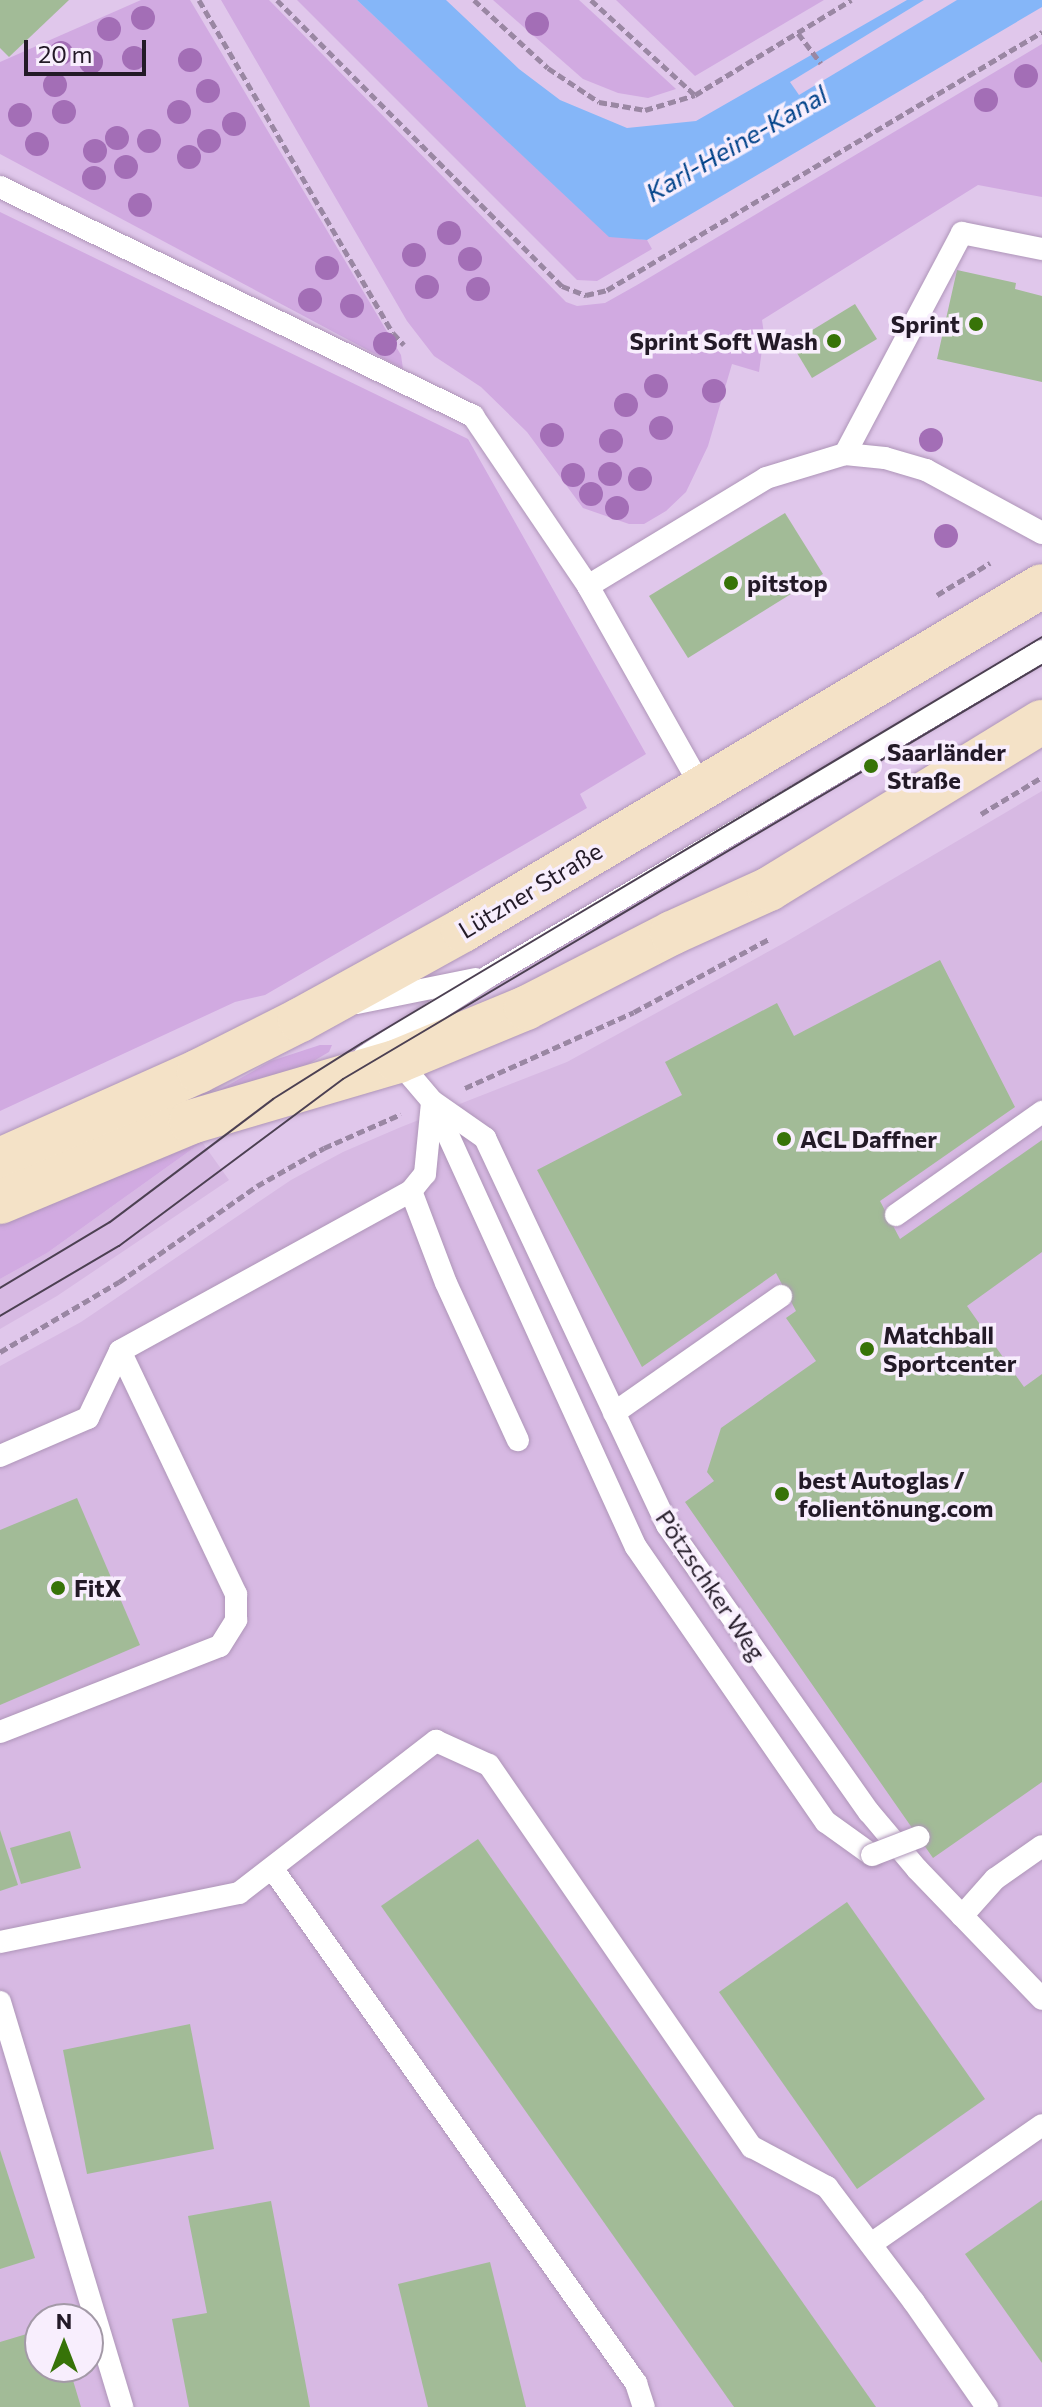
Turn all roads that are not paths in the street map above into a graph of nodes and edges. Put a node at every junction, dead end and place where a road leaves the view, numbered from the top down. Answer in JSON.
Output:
{"nodes":[{"id":1,"x":0,"y":187,"type":"edge"},
{"id":2,"x":1042,"y":249,"type":"edge"},
{"id":3,"x":845,"y":454,"type":"junction"},
{"id":4,"x":1042,"y":533,"type":"edge"},
{"id":5,"x":588,"y":586,"type":"junction"},
{"id":6,"x":1042,"y":586,"type":"edge"},
{"id":7,"x":1042,"y":651,"type":"edge"},
{"id":8,"x":1042,"y":722,"type":"edge"},
{"id":9,"x":702,"y":788,"type":"junction"},
{"id":10,"x":489,"y":976,"type":"junction"},
{"id":11,"x":315,"y":1012,"type":"junction"},
{"id":12,"x":398,"y":1061,"type":"junction"},
{"id":13,"x":319,"y":1086,"type":"junction"},
{"id":14,"x":432,"y":1101,"type":"junction"},
{"id":15,"x":1042,"y":1112,"type":"edge"},
{"id":16,"x":0,"y":1160,"type":"edge"},
{"id":17,"x":411,"y":1191,"type":"junction"},
{"id":18,"x":0,"y":1202,"type":"edge"},
{"id":19,"x":896,"y":1215,"type":"dead end"},
{"id":20,"x":781,"y":1296,"type":"dead end"},
{"id":21,"x":120,"y":1351,"type":"junction"},
{"id":22,"x":614,"y":1413,"type":"junction"},
{"id":23,"x":518,"y":1440,"type":"dead end"},
{"id":24,"x":0,"y":1456,"type":"edge"},
{"id":25,"x":0,"y":1732,"type":"edge"},
{"id":26,"x":919,"y":1837,"type":"dead end"},
{"id":27,"x":1042,"y":1846,"type":"edge"},
{"id":28,"x":272,"y":1868,"type":"junction"},
{"id":29,"x":962,"y":1916,"type":"junction"},
{"id":30,"x":0,"y":1942,"type":"edge"},
{"id":31,"x":1042,"y":1999,"type":"edge"},
{"id":32,"x":0,"y":2002,"type":"edge"},
{"id":33,"x":1042,"y":2125,"type":"edge"},
{"id":34,"x":871,"y":2244,"type":"junction"},
{"id":35,"x":122,"y":2407,"type":"edge"},
{"id":36,"x":644,"y":2407,"type":"edge"},
{"id":37,"x":987,"y":2407,"type":"edge"}],
"edges":[{"from":1,"to":5,"type":"lane"},
{"from":2,"to":3,"type":"lane"},
{"from":3,"to":4,"type":"lane"},
{"from":3,"to":5,"type":"lane"},
{"from":5,"to":9,"type":"lane"},
{"from":6,"to":9,"type":"main road","name":"Lützner Straße"},
{"from":7,"to":10,"type":"lane"},
{"from":8,"to":12,"type":"main road"},
{"from":9,"to":11,"type":"main road","name":"Lützner Straße"},
{"from":10,"to":11,"type":"lane"},
{"from":10,"to":13,"type":"lane"},
{"from":11,"to":16,"type":"main road","name":"Lützner Straße"},
{"from":12,"to":13,"type":"main road"},
{"from":12,"to":14,"type":"lane","name":"Pötzschker Weg"},
{"from":13,"to":18,"type":"main road"},
{"from":14,"to":17,"type":"lane"},
{"from":14,"to":22,"type":"lane","name":"Pötzschker Weg"},
{"from":14,"to":26,"type":"lane","bridge":true},
{"from":15,"to":19,"type":"lane"},
{"from":17,"to":21,"type":"lane"},
{"from":17,"to":23,"type":"lane"},
{"from":20,"to":22,"type":"lane"},
{"from":21,"to":24,"type":"lane"},
{"from":21,"to":25,"type":"lane"},
{"from":22,"to":29,"type":"lane","name":"Pötzschker Weg"},
{"from":27,"to":29,"type":"lane"},
{"from":28,"to":30,"type":"lane"},
{"from":28,"to":34,"type":"lane"},
{"from":28,"to":36,"type":"lane"},
{"from":29,"to":31,"type":"lane","name":"Pötzschker Weg"},
{"from":32,"to":35,"type":"lane"},
{"from":33,"to":34,"type":"lane"},
{"from":34,"to":37,"type":"lane"}]}
